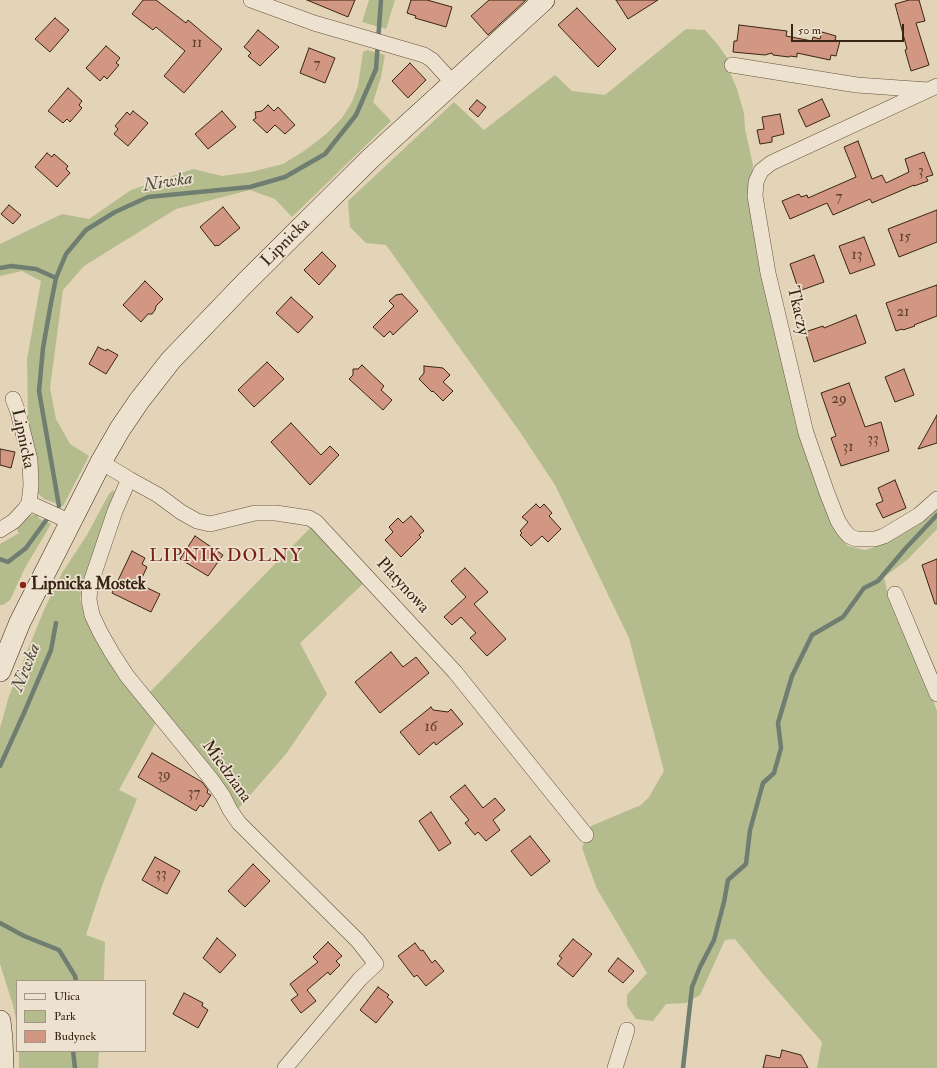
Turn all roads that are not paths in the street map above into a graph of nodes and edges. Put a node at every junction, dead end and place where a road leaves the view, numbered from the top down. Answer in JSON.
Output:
{"nodes":[{"id":1,"x":251,"y":0,"type":"edge"},
{"id":2,"x":544,"y":0,"type":"edge"},
{"id":3,"x":732,"y":65,"type":"dead end"},
{"id":4,"x":453,"y":83,"type":"junction"},
{"id":5,"x":933,"y":88,"type":"edge"},
{"id":6,"x":13,"y":399,"type":"dead end"},
{"id":7,"x":101,"y":462,"type":"junction"},
{"id":8,"x":129,"y":478,"type":"junction"},
{"id":9,"x":937,"y":499,"type":"edge"},
{"id":10,"x":34,"y":504,"type":"junction"},
{"id":11,"x":65,"y":519,"type":"junction"},
{"id":12,"x":0,"y":530,"type":"edge"},
{"id":13,"x":895,"y":594,"type":"dead end"},
{"id":14,"x":0,"y":671,"type":"edge"},
{"id":15,"x":937,"y":694,"type":"edge"},
{"id":16,"x":586,"y":835,"type":"dead end"},
{"id":17,"x":0,"y":1021,"type":"edge"},
{"id":18,"x":627,"y":1030,"type":"dead end"},
{"id":19,"x":3,"y":1068,"type":"edge"},
{"id":20,"x":285,"y":1068,"type":"edge"},
{"id":21,"x":615,"y":1068,"type":"edge"}],
"edges":[{"from":1,"to":4,"type":"street"},
{"from":2,"to":4,"type":"street","name":"Lipnicka"},
{"from":3,"to":5,"type":"street","name":"Tkaczy"},
{"from":4,"to":7,"type":"street","name":"Lipnicka"},
{"from":5,"to":9,"type":"street","name":"Tkaczy"},
{"from":6,"to":10,"type":"street","name":"Lipnicka"},
{"from":7,"to":8,"type":"street"},
{"from":7,"to":11,"type":"street","name":"Lipnicka"},
{"from":8,"to":16,"type":"street","name":"Platynowa"},
{"from":8,"to":20,"type":"street","name":"Miedziana"},
{"from":10,"to":11,"type":"street"},
{"from":10,"to":12,"type":"street"},
{"from":11,"to":14,"type":"street","name":"Lipnicka"},
{"from":13,"to":15,"type":"street"},
{"from":17,"to":19,"type":"street"},
{"from":18,"to":21,"type":"street"}]}
